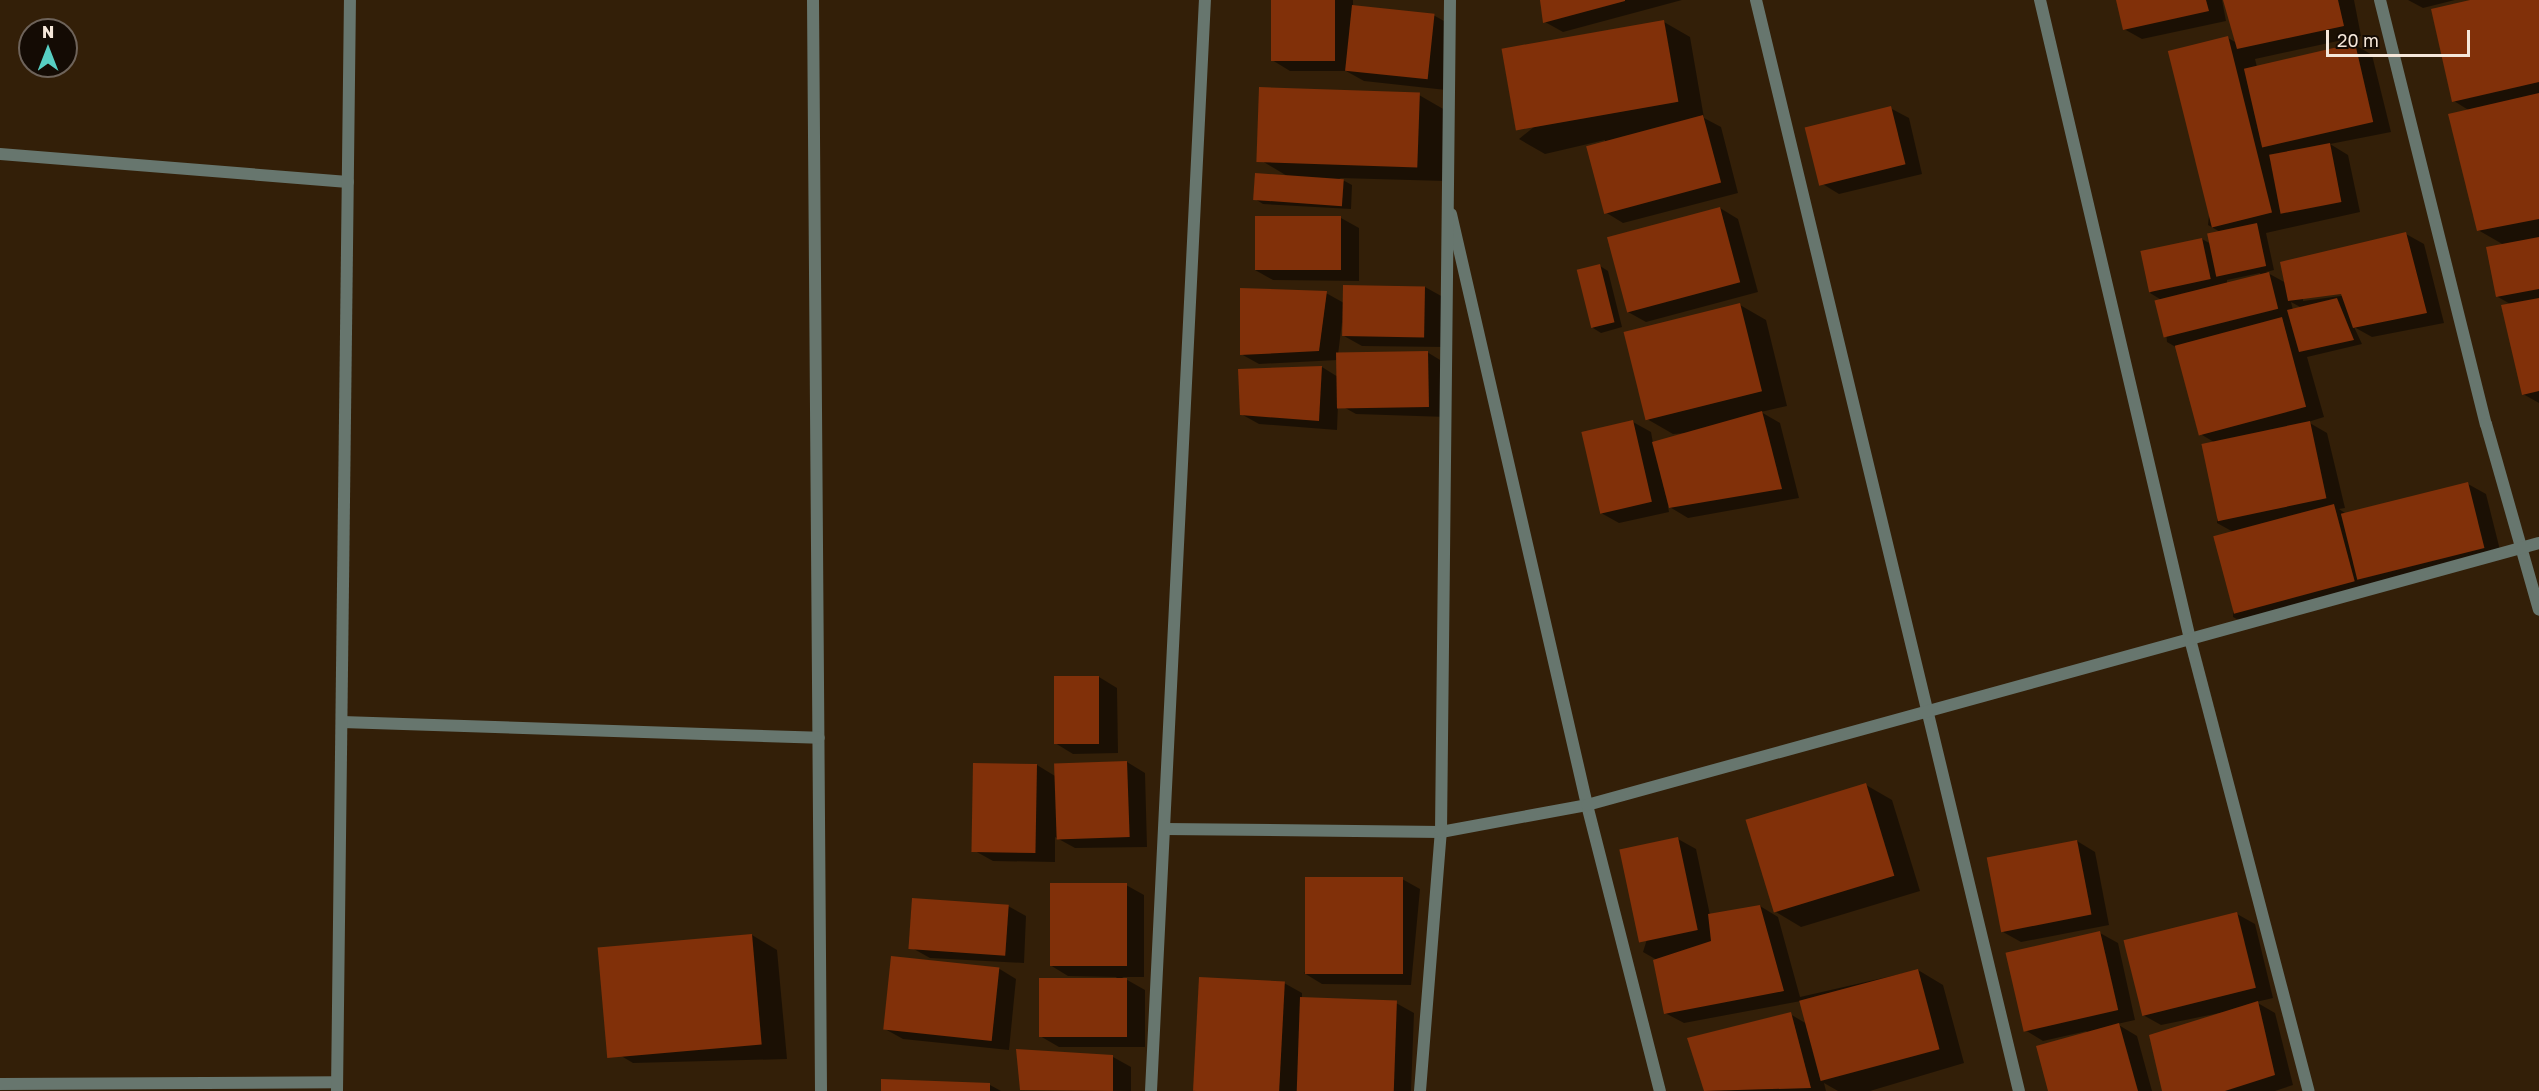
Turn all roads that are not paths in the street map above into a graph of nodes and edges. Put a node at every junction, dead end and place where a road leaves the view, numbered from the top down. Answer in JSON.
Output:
{"nodes":[{"id":1,"x":350,"y":0,"type":"edge"},
{"id":2,"x":813,"y":0,"type":"edge"},
{"id":3,"x":1205,"y":0,"type":"edge"},
{"id":4,"x":1450,"y":0,"type":"edge"},
{"id":5,"x":1756,"y":0,"type":"edge"},
{"id":6,"x":2040,"y":0,"type":"edge"},
{"id":7,"x":2380,"y":0,"type":"edge"},
{"id":8,"x":0,"y":154,"type":"edge"},
{"id":9,"x":348,"y":182,"type":"junction"},
{"id":10,"x":1447,"y":196,"type":"junction"},
{"id":11,"x":2539,"y":543,"type":"edge"},
{"id":12,"x":2522,"y":547,"type":"junction"},
{"id":13,"x":2539,"y":610,"type":"edge"},
{"id":14,"x":2190,"y":639,"type":"junction"},
{"id":15,"x":1926,"y":711,"type":"junction"},
{"id":16,"x":342,"y":722,"type":"junction"},
{"id":17,"x":819,"y":738,"type":"junction"},
{"id":18,"x":1587,"y":805,"type":"junction"},
{"id":19,"x":1165,"y":829,"type":"junction"},
{"id":20,"x":1441,"y":832,"type":"junction"},
{"id":21,"x":337,"y":1086,"type":"edge"},
{"id":22,"x":8,"y":1087,"type":"edge"},
{"id":23,"x":821,"y":1091,"type":"edge"},
{"id":24,"x":1151,"y":1091,"type":"edge"},
{"id":25,"x":1420,"y":1091,"type":"edge"},
{"id":26,"x":1660,"y":1091,"type":"edge"},
{"id":27,"x":2019,"y":1091,"type":"edge"},
{"id":28,"x":2309,"y":1091,"type":"edge"}],
"edges":[{"from":1,"to":9,"type":"street"},
{"from":2,"to":17,"type":"street"},
{"from":3,"to":19,"type":"street"},
{"from":4,"to":10,"type":"street"},
{"from":5,"to":15,"type":"street"},
{"from":6,"to":14,"type":"street"},
{"from":7,"to":12,"type":"street"},
{"from":8,"to":9,"type":"street"},
{"from":9,"to":16,"type":"street"},
{"from":10,"to":18,"type":"street"},
{"from":10,"to":20,"type":"street"},
{"from":11,"to":12,"type":"street"},
{"from":12,"to":13,"type":"street"},
{"from":12,"to":14,"type":"street"},
{"from":14,"to":15,"type":"street"},
{"from":14,"to":28,"type":"street"},
{"from":15,"to":18,"type":"street"},
{"from":15,"to":27,"type":"street"},
{"from":16,"to":17,"type":"street"},
{"from":16,"to":21,"type":"street"},
{"from":17,"to":23,"type":"street"},
{"from":18,"to":20,"type":"street"},
{"from":18,"to":26,"type":"street"},
{"from":19,"to":20,"type":"street"},
{"from":19,"to":24,"type":"street"},
{"from":20,"to":25,"type":"street"},
{"from":21,"to":22,"type":"street"}]}
